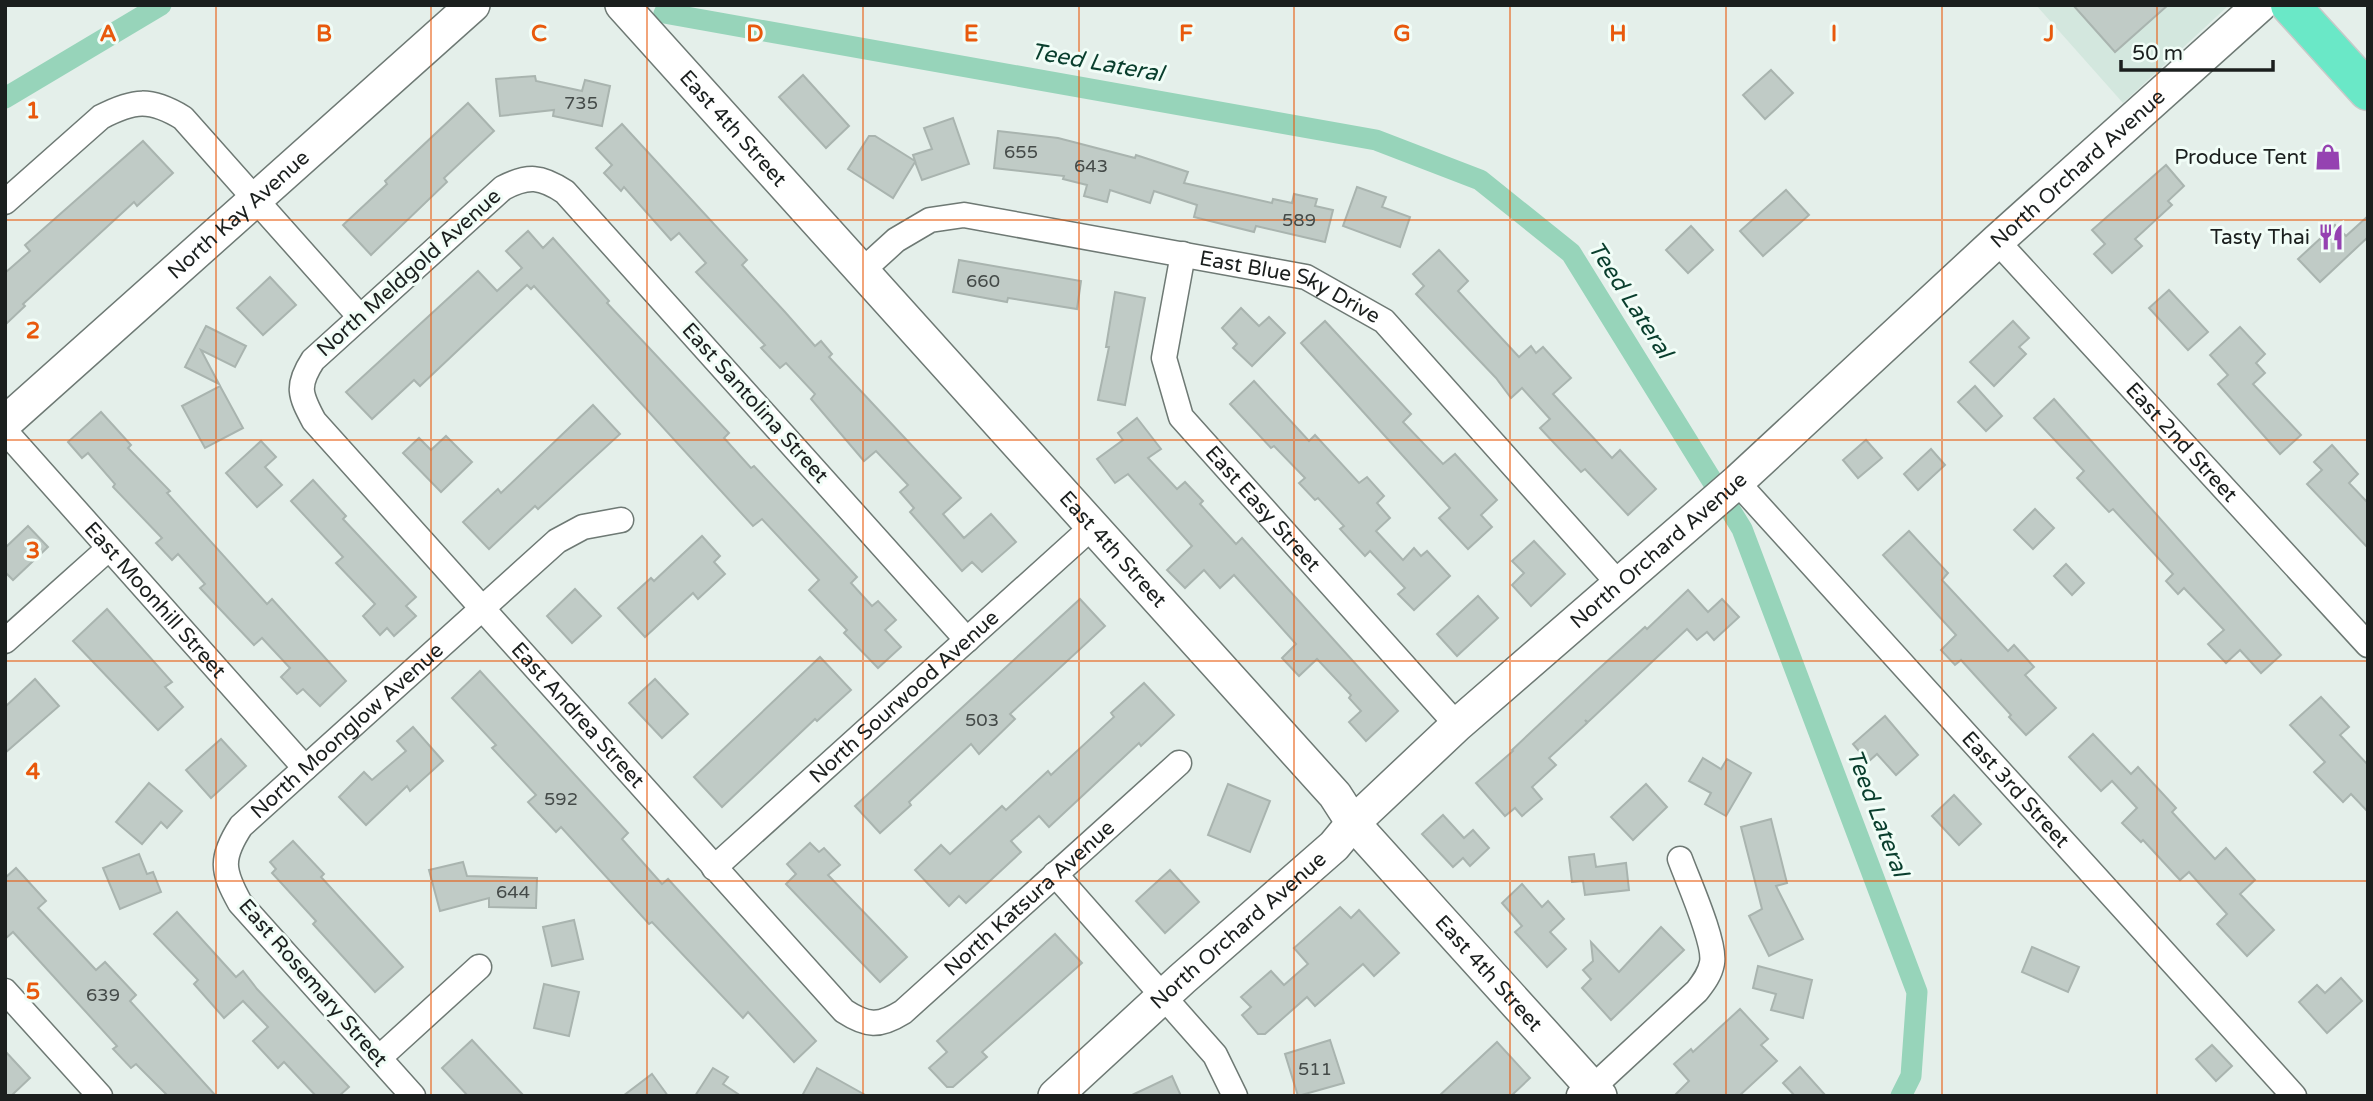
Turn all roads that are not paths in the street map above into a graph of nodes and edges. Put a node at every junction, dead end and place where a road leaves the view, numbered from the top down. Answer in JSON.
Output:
{"nodes":[{"id":1,"x":622,"y":5,"type":"edge"},
{"id":2,"x":2260,"y":5,"type":"edge"},
{"id":3,"x":2290,"y":5,"type":"edge"},
{"id":4,"x":466,"y":12,"type":"edge"},
{"id":5,"x":2368,"y":91,"type":"edge"},
{"id":6,"x":536,"y":178,"type":"joint"},
{"id":7,"x":256,"y":200,"type":"junction"},
{"id":8,"x":5,"y":202,"type":"edge"},
{"id":9,"x":1997,"y":240,"type":"junction"},
{"id":10,"x":1184,"y":254,"type":"junction"},
{"id":11,"x":862,"y":271,"type":"junction"},
{"id":12,"x":360,"y":317,"type":"junction"},
{"id":13,"x":300,"y":388,"type":"joint"},
{"id":14,"x":5,"y":423,"type":"edge"},
{"id":15,"x":5,"y":430,"type":"edge"},
{"id":16,"x":1728,"y":490,"type":"junction"},
{"id":17,"x":621,"y":520,"type":"dead end"},
{"id":18,"x":1092,"y":527,"type":"junction"},
{"id":19,"x":108,"y":549,"type":"junction"},
{"id":20,"x":1619,"y":584,"type":"junction"},
{"id":21,"x":482,"y":609,"type":"junction"},
{"id":22,"x":967,"y":640,"type":"junction"},
{"id":23,"x":5,"y":641,"type":"edge"},
{"id":24,"x":2368,"y":645,"type":"edge"},
{"id":25,"x":1457,"y":725,"type":"junction"},
{"id":26,"x":1179,"y":763,"type":"dead end"},
{"id":27,"x":305,"y":768,"type":"junction"},
{"id":28,"x":1353,"y":823,"type":"junction"},
{"id":29,"x":1680,"y":859,"type":"dead end"},
{"id":30,"x":224,"y":863,"type":"joint"},
{"id":31,"x":714,"y":868,"type":"junction"},
{"id":32,"x":1055,"y":874,"type":"junction"},
{"id":33,"x":479,"y":967,"type":"dead end"},
{"id":34,"x":5,"y":991,"type":"edge"},
{"id":35,"x":1163,"y":997,"type":"junction"},
{"id":36,"x":873,"y":1024,"type":"joint"},
{"id":37,"x":379,"y":1058,"type":"junction"},
{"id":38,"x":1590,"y":1093,"type":"edge"},
{"id":39,"x":100,"y":1096,"type":"edge"},
{"id":40,"x":413,"y":1096,"type":"edge"},
{"id":41,"x":1055,"y":1096,"type":"edge"},
{"id":42,"x":1235,"y":1096,"type":"edge"},
{"id":43,"x":2294,"y":1096,"type":"edge"}],
"edges":[{"from":1,"to":11,"type":"street","name":"East 4th Street"},
{"from":2,"to":9,"type":"street","name":"North Orchard Avenue"},
{"from":3,"to":5,"type":"main road"},
{"from":4,"to":7,"type":"street","name":"North Kay Avenue"},
{"from":6,"to":12,"type":"street","name":"North Meldgold Avenue"},
{"from":6,"to":22,"type":"street","name":"East Santolina Street"},
{"from":7,"to":8,"type":"street"},
{"from":7,"to":12,"type":"street"},
{"from":7,"to":14,"type":"street","name":"North Kay Avenue"},
{"from":9,"to":16,"type":"street","name":"North Orchard Avenue"},
{"from":9,"to":24,"type":"street","name":"East 2nd Street"},
{"from":10,"to":11,"type":"street","name":"East Blue Sky Drive"},
{"from":10,"to":20,"type":"street","name":"East Blue Sky Drive"},
{"from":10,"to":25,"type":"street","name":"East Easy Street"},
{"from":11,"to":18,"type":"street","name":"East 4th Street"},
{"from":12,"to":13,"type":"street","name":"North Meldgold Avenue"},
{"from":13,"to":21,"type":"street","name":"East Andrea Street"},
{"from":15,"to":19,"type":"street","name":"East Moonhill Street"},
{"from":16,"to":20,"type":"street","name":"North Orchard Avenue"},
{"from":16,"to":43,"type":"street","name":"East 3rd Street"},
{"from":17,"to":21,"type":"street","name":"North Moonglow Avenue"},
{"from":18,"to":22,"type":"street","name":"North Sourwood Avenue"},
{"from":18,"to":28,"type":"street","name":"East 4th Street"},
{"from":19,"to":23,"type":"street"},
{"from":19,"to":27,"type":"street","name":"East Moonhill Street"},
{"from":20,"to":25,"type":"street","name":"North Orchard Avenue"},
{"from":21,"to":27,"type":"street","name":"North Moonglow Avenue"},
{"from":21,"to":31,"type":"street","name":"East Andrea Street"},
{"from":22,"to":31,"type":"street","name":"North Sourwood Avenue"},
{"from":25,"to":28,"type":"street","name":"North Orchard Avenue"},
{"from":26,"to":32,"type":"street","name":"North Katsura Avenue"},
{"from":27,"to":30,"type":"street","name":"North Moonglow Avenue"},
{"from":28,"to":35,"type":"street","name":"North Orchard Avenue"},
{"from":28,"to":38,"type":"street","name":"East 4th Street"},
{"from":29,"to":38,"type":"street"},
{"from":30,"to":37,"type":"street","name":"East Rosemary Street"},
{"from":31,"to":36,"type":"street","name":"East Andrea Street"},
{"from":32,"to":35,"type":"street"},
{"from":32,"to":36,"type":"street","name":"North Katsura Avenue"},
{"from":33,"to":37,"type":"street"},
{"from":34,"to":39,"type":"street"},
{"from":35,"to":41,"type":"street","name":"North Orchard Avenue"},
{"from":35,"to":42,"type":"street"},
{"from":37,"to":40,"type":"street","name":"East Rosemary Street"}]}
